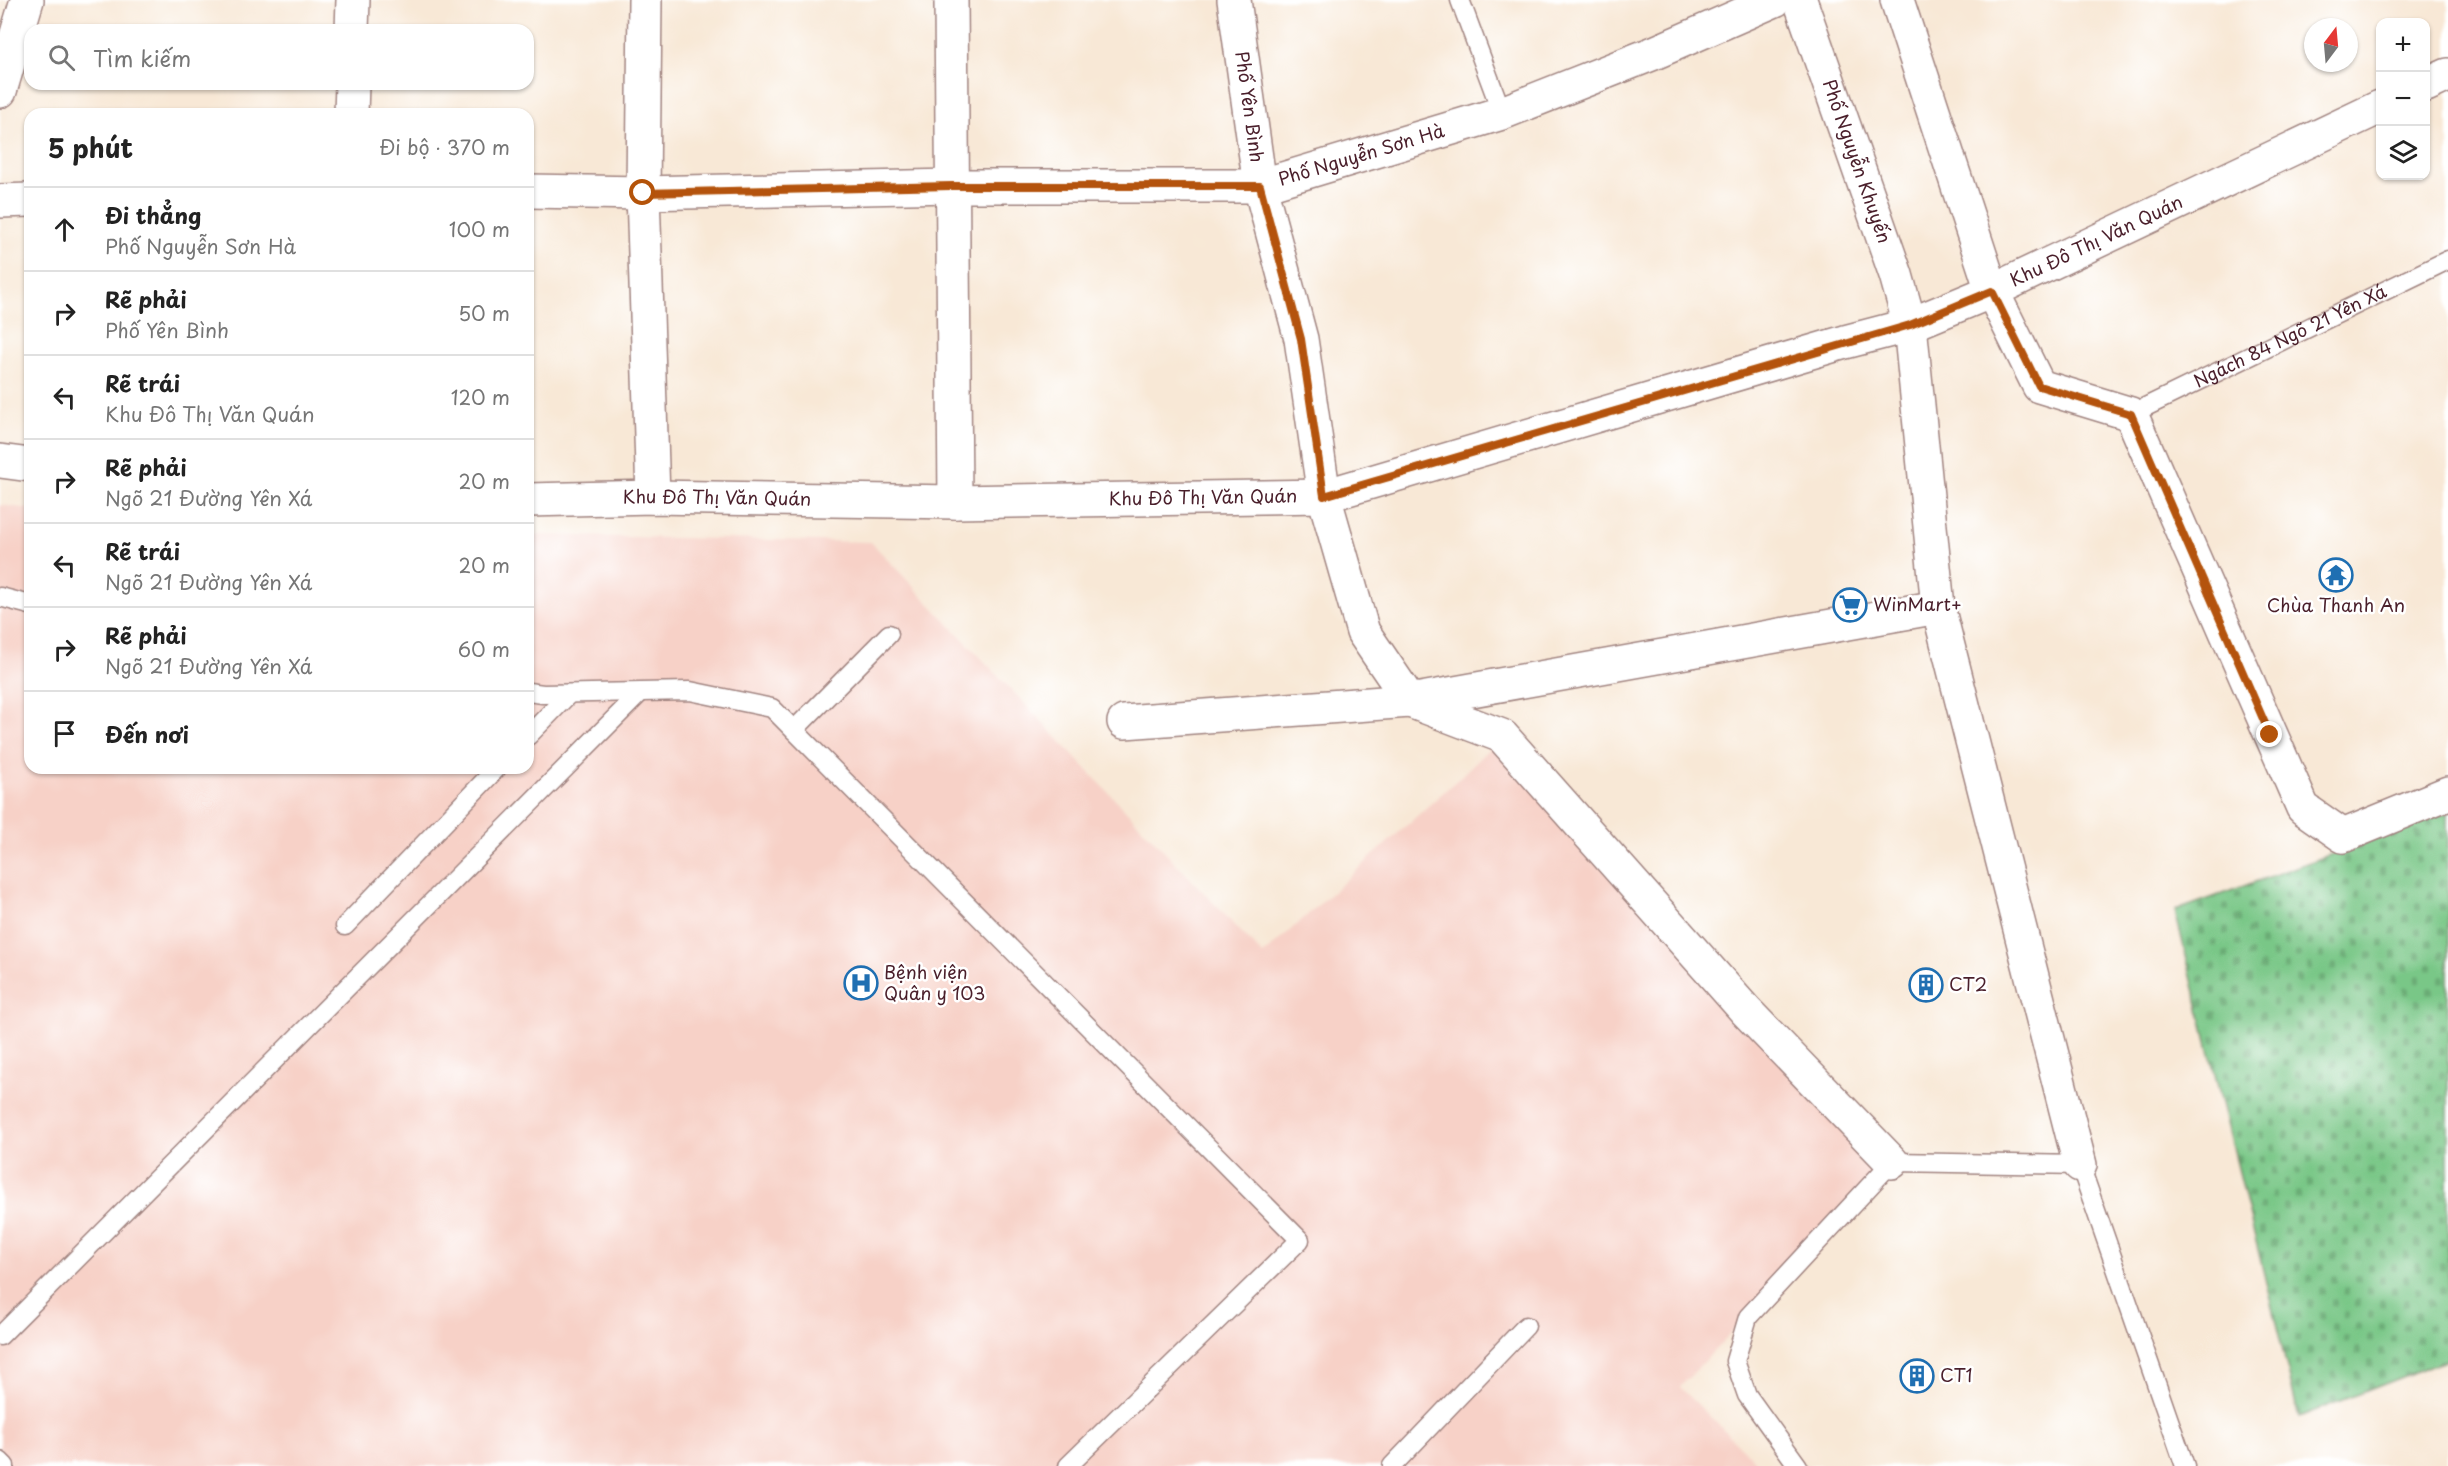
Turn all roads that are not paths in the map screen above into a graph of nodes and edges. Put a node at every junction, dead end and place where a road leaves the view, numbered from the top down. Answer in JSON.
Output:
{"nodes":[{"id":1,"x":27,"y":0,"type":"edge"},
{"id":2,"x":353,"y":0,"type":"edge"},
{"id":3,"x":645,"y":0,"type":"edge"},
{"id":4,"x":951,"y":0,"type":"edge"},
{"id":5,"x":1234,"y":0,"type":"edge"},
{"id":6,"x":1460,"y":0,"type":"edge"},
{"id":7,"x":1775,"y":0,"type":"edge"},
{"id":8,"x":1800,"y":0,"type":"edge"},
{"id":9,"x":1897,"y":0,"type":"edge"},
{"id":10,"x":352,"y":24,"type":"edge"},
{"id":11,"x":2448,"y":75,"type":"edge"},
{"id":12,"x":2430,"y":84,"type":"edge"},
{"id":13,"x":352,"y":90,"type":"edge"},
{"id":14,"x":0,"y":91,"type":"edge"},
{"id":15,"x":351,"y":108,"type":"edge"},
{"id":16,"x":2376,"y":109,"type":"edge"},
{"id":17,"x":1502,"y":113,"type":"junction"},
{"id":18,"x":951,"y":186,"type":"junction"},
{"id":19,"x":1260,"y":186,"type":"junction"},
{"id":20,"x":534,"y":191,"type":"edge"},
{"id":21,"x":643,"y":193,"type":"junction"},
{"id":22,"x":24,"y":200,"type":"edge"},
{"id":23,"x":0,"y":201,"type":"edge"},
{"id":24,"x":2448,"y":260,"type":"edge"},
{"id":25,"x":1992,"y":291,"type":"junction"},
{"id":26,"x":1910,"y":325,"type":"junction"},
{"id":27,"x":2131,"y":414,"type":"junction"},
{"id":28,"x":0,"y":461,"type":"edge"},
{"id":29,"x":24,"y":464,"type":"edge"},
{"id":30,"x":1324,"y":496,"type":"junction"},
{"id":31,"x":653,"y":497,"type":"junction"},
{"id":32,"x":534,"y":500,"type":"edge"},
{"id":33,"x":955,"y":502,"type":"junction"},
{"id":34,"x":0,"y":597,"type":"edge"},
{"id":35,"x":24,"y":603,"type":"edge"},
{"id":36,"x":1938,"y":607,"type":"junction"},
{"id":37,"x":889,"y":634,"type":"dead end"},
{"id":38,"x":534,"y":692,"type":"edge"},
{"id":39,"x":640,"y":693,"type":"junction"},
{"id":40,"x":568,"y":694,"type":"junction"},
{"id":41,"x":1410,"y":701,"type":"junction"},
{"id":42,"x":1124,"y":722,"type":"dead end"},
{"id":43,"x":534,"y":730,"type":"edge"},
{"id":44,"x":794,"y":730,"type":"junction"},
{"id":45,"x":491,"y":774,"type":"edge"},
{"id":46,"x":2448,"y":793,"type":"edge"},
{"id":47,"x":345,"y":926,"type":"dead end"},
{"id":48,"x":1892,"y":1162,"type":"junction"},
{"id":49,"x":2080,"y":1165,"type":"junction"},
{"id":50,"x":1526,"y":1326,"type":"dead end"},
{"id":51,"x":0,"y":1336,"type":"edge"},
{"id":52,"x":0,"y":1461,"type":"edge"},
{"id":53,"x":4,"y":1466,"type":"edge"},
{"id":54,"x":1068,"y":1466,"type":"edge"},
{"id":55,"x":1392,"y":1466,"type":"edge"},
{"id":56,"x":1798,"y":1466,"type":"edge"},
{"id":57,"x":2186,"y":1466,"type":"edge"}],
"edges":[{"from":1,"to":14,"type":"street"},
{"from":2,"to":10,"type":"street"},
{"from":3,"to":21,"type":"street"},
{"from":4,"to":18,"type":"street"},
{"from":5,"to":19,"type":"street","name":"Phố Yên Bình"},
{"from":6,"to":17,"type":"lane"},
{"from":7,"to":17,"type":"street","name":"Phố Nguyễn Sơn Hà"},
{"from":8,"to":26,"type":"street","name":"Phố Nguyễn Khuyến"},
{"from":9,"to":25,"type":"street"},
{"from":11,"to":12,"type":"street"},
{"from":13,"to":15,"type":"street"},
{"from":16,"to":25,"type":"street","name":"Khu Đô Thị Văn Quán"},
{"from":17,"to":19,"type":"street","name":"Phố Nguyễn Sơn Hà"},
{"from":18,"to":19,"type":"street","name":"Phố Nguyễn Sơn Hà"},
{"from":18,"to":21,"type":"street","name":"Phố Nguyễn Sơn Hà"},
{"from":18,"to":33,"type":"street"},
{"from":19,"to":30,"type":"street","name":"Phố Yên Bình"},
{"from":20,"to":21,"type":"street","name":"Phố Nguyễn Sơn Hà"},
{"from":21,"to":31,"type":"street"},
{"from":22,"to":23,"type":"street"},
{"from":24,"to":27,"type":"lane","name":"Ngách 84 Ngõ 21 Yên Xá"},
{"from":25,"to":26,"type":"street","name":"Khu Đô Thị Văn Quán"},
{"from":25,"to":27,"type":"street"},
{"from":26,"to":30,"type":"street","name":"Khu Đô Thị Văn Quán"},
{"from":26,"to":36,"type":"street","name":"Phố Nguyễn Khuyến"},
{"from":27,"to":46,"type":"street"},
{"from":28,"to":29,"type":"street"},
{"from":30,"to":33,"type":"street","name":"Khu Đô Thị Văn Quán"},
{"from":30,"to":41,"type":"street","name":"Phố Yên Bình"},
{"from":31,"to":32,"type":"street","name":"Khu Đô Thị Văn Quán"},
{"from":31,"to":33,"type":"street","name":"Khu Đô Thị Văn Quán"},
{"from":34,"to":35,"type":"lane"},
{"from":36,"to":41,"type":"street"},
{"from":36,"to":49,"type":"street","name":"Phố Nguyễn Khuyến"},
{"from":37,"to":44,"type":"lane"},
{"from":38,"to":40,"type":"lane"},
{"from":39,"to":40,"type":"lane"},
{"from":39,"to":44,"type":"lane"},
{"from":39,"to":51,"type":"lane"},
{"from":40,"to":43,"type":"lane"},
{"from":41,"to":42,"type":"street"},
{"from":41,"to":48,"type":"street"},
{"from":44,"to":54,"type":"lane"},
{"from":45,"to":47,"type":"lane"},
{"from":48,"to":49,"type":"lane"},
{"from":48,"to":56,"type":"lane"},
{"from":49,"to":57,"type":"lane"},
{"from":50,"to":55,"type":"lane"},
{"from":52,"to":53,"type":"lane"}]}
